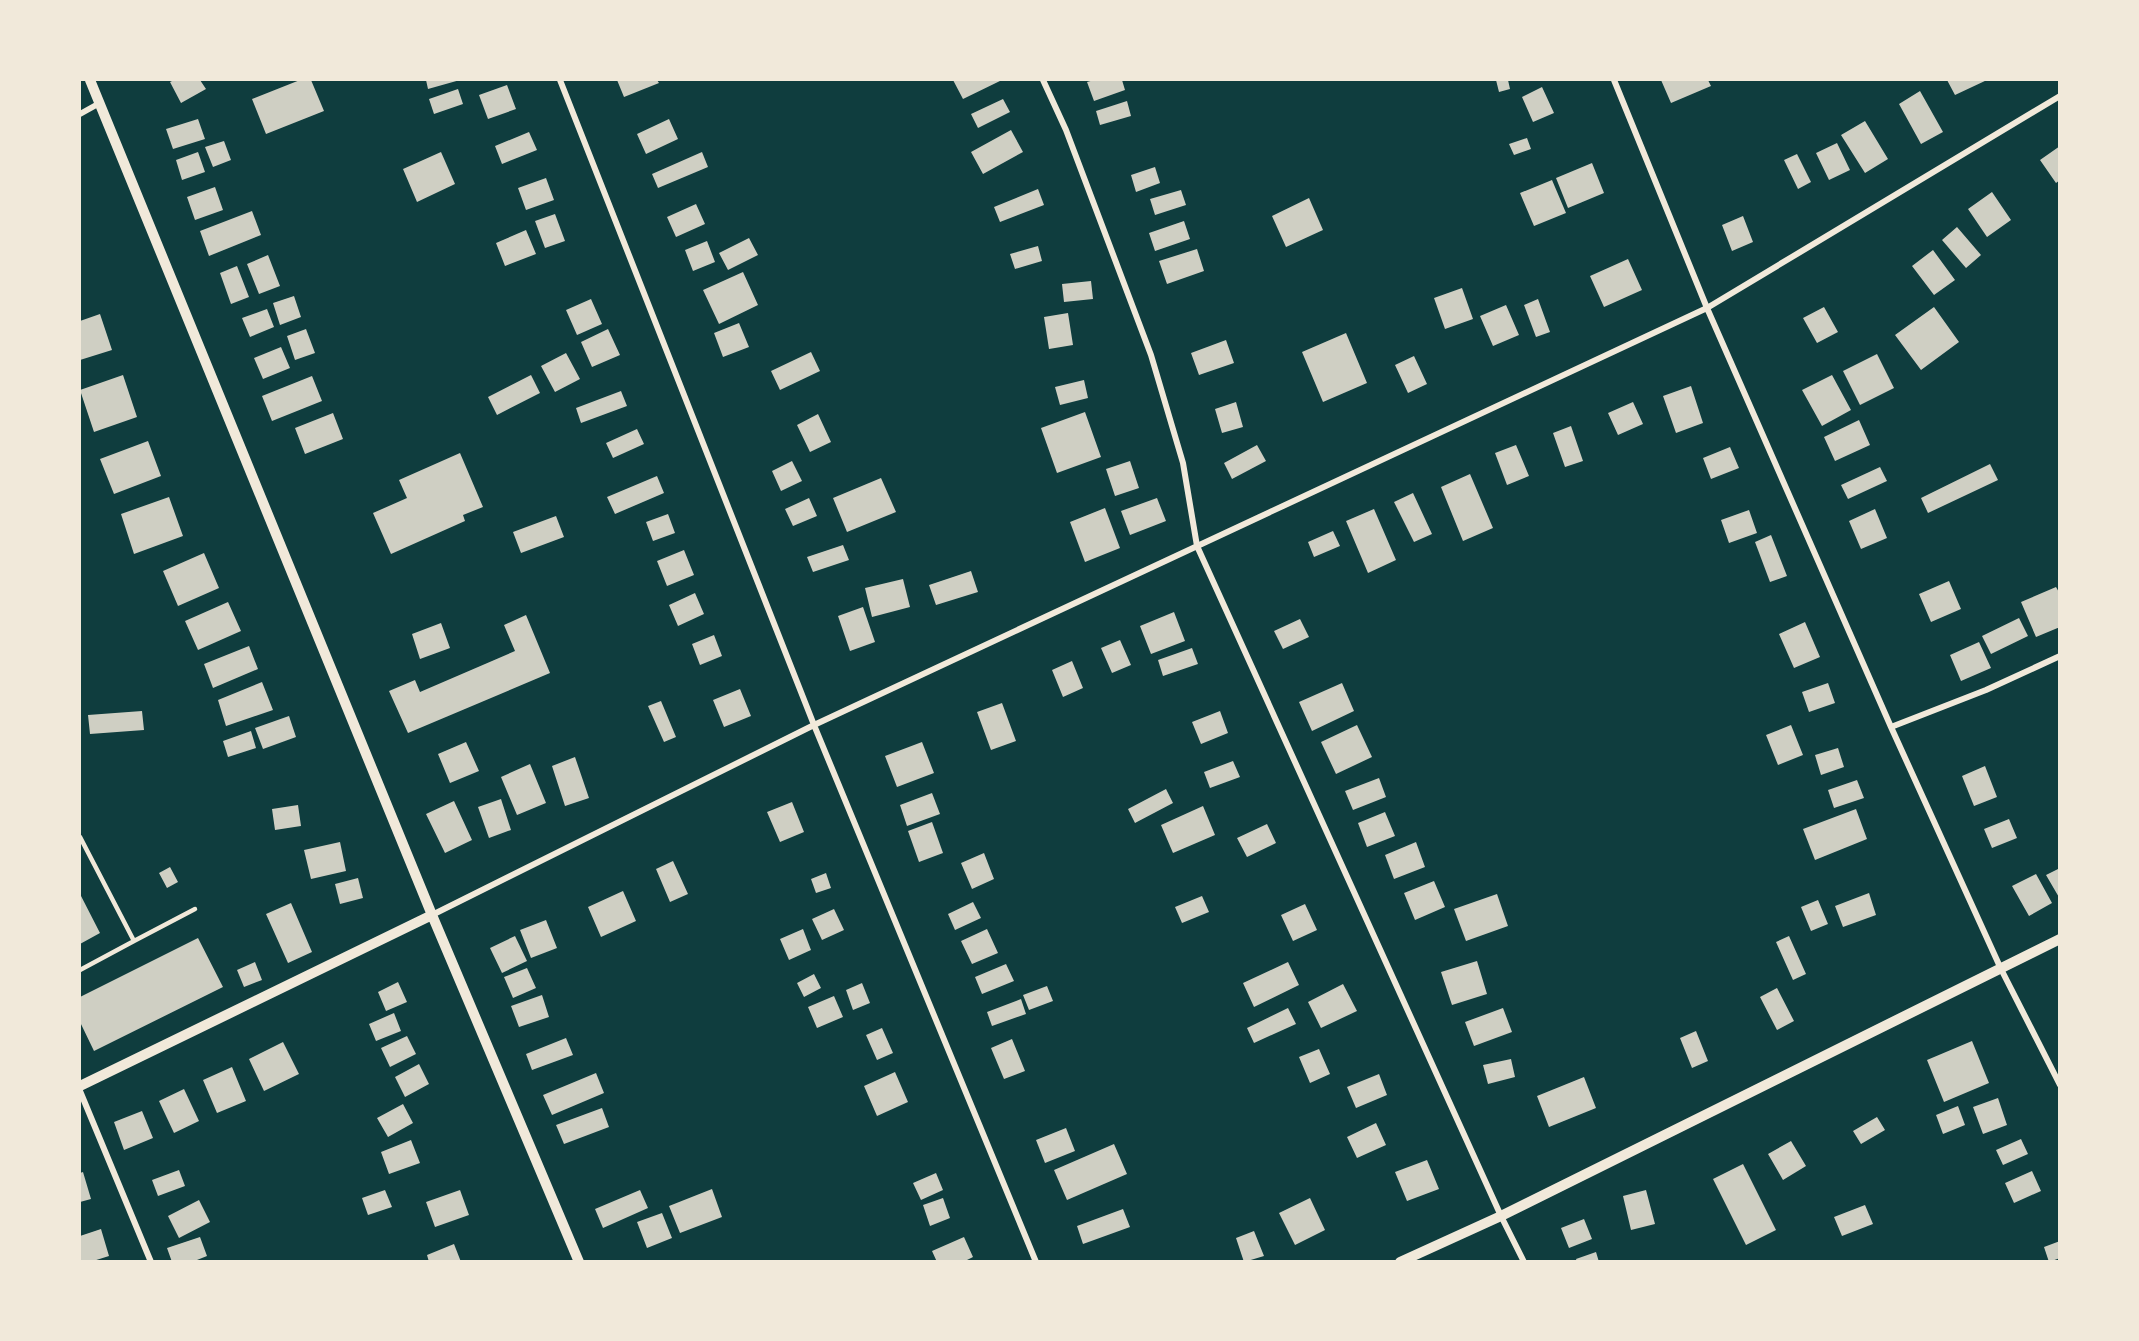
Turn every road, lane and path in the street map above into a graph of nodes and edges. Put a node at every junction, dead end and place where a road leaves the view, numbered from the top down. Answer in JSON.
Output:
{"nodes":[{"id":1,"x":90,"y":80,"type":"edge"},
{"id":2,"x":560,"y":80,"type":"edge"},
{"id":3,"x":1043,"y":80,"type":"edge"},
{"id":4,"x":1614,"y":80,"type":"edge"},
{"id":5,"x":2060,"y":96,"type":"edge"},
{"id":6,"x":98,"y":104,"type":"junction"},
{"id":7,"x":80,"y":114,"type":"edge"},
{"id":8,"x":1707,"y":308,"type":"junction"},
{"id":9,"x":1197,"y":546,"type":"junction"},
{"id":10,"x":2060,"y":656,"type":"edge"},
{"id":11,"x":814,"y":725,"type":"junction"},
{"id":12,"x":1891,"y":727,"type":"junction"},
{"id":13,"x":80,"y":837,"type":"edge"},
{"id":14,"x":195,"y":909,"type":"dead end"},
{"id":15,"x":432,"y":915,"type":"junction"},
{"id":16,"x":2060,"y":939,"type":"edge"},
{"id":17,"x":134,"y":941,"type":"junction"},
{"id":18,"x":2001,"y":969,"type":"junction"},
{"id":19,"x":80,"y":970,"type":"edge"},
{"id":20,"x":2060,"y":1085,"type":"edge"},
{"id":21,"x":80,"y":1086,"type":"edge"},
{"id":22,"x":80,"y":1091,"type":"edge"},
{"id":23,"x":1501,"y":1216,"type":"junction"},
{"id":24,"x":151,"y":1262,"type":"edge"},
{"id":25,"x":579,"y":1262,"type":"edge"},
{"id":26,"x":1036,"y":1262,"type":"edge"},
{"id":27,"x":1400,"y":1262,"type":"edge"},
{"id":28,"x":1524,"y":1262,"type":"edge"}],
"edges":[{"from":1,"to":6,"type":"street"},
{"from":2,"to":11,"type":"street"},
{"from":3,"to":9,"type":"street"},
{"from":4,"to":8,"type":"street"},
{"from":5,"to":8,"type":"street"},
{"from":6,"to":7,"type":"street"},
{"from":6,"to":15,"type":"street"},
{"from":8,"to":9,"type":"street"},
{"from":8,"to":12,"type":"street"},
{"from":9,"to":11,"type":"street"},
{"from":9,"to":23,"type":"street"},
{"from":10,"to":12,"type":"street"},
{"from":11,"to":15,"type":"street"},
{"from":11,"to":26,"type":"street"},
{"from":12,"to":18,"type":"street"},
{"from":13,"to":17,"type":"lane"},
{"from":14,"to":17,"type":"lane"},
{"from":15,"to":21,"type":"street"},
{"from":15,"to":25,"type":"street"},
{"from":16,"to":18,"type":"street"},
{"from":17,"to":19,"type":"lane"},
{"from":18,"to":20,"type":"street"},
{"from":18,"to":23,"type":"street"},
{"from":22,"to":24,"type":"street"},
{"from":23,"to":27,"type":"street"},
{"from":23,"to":28,"type":"street"}]}
